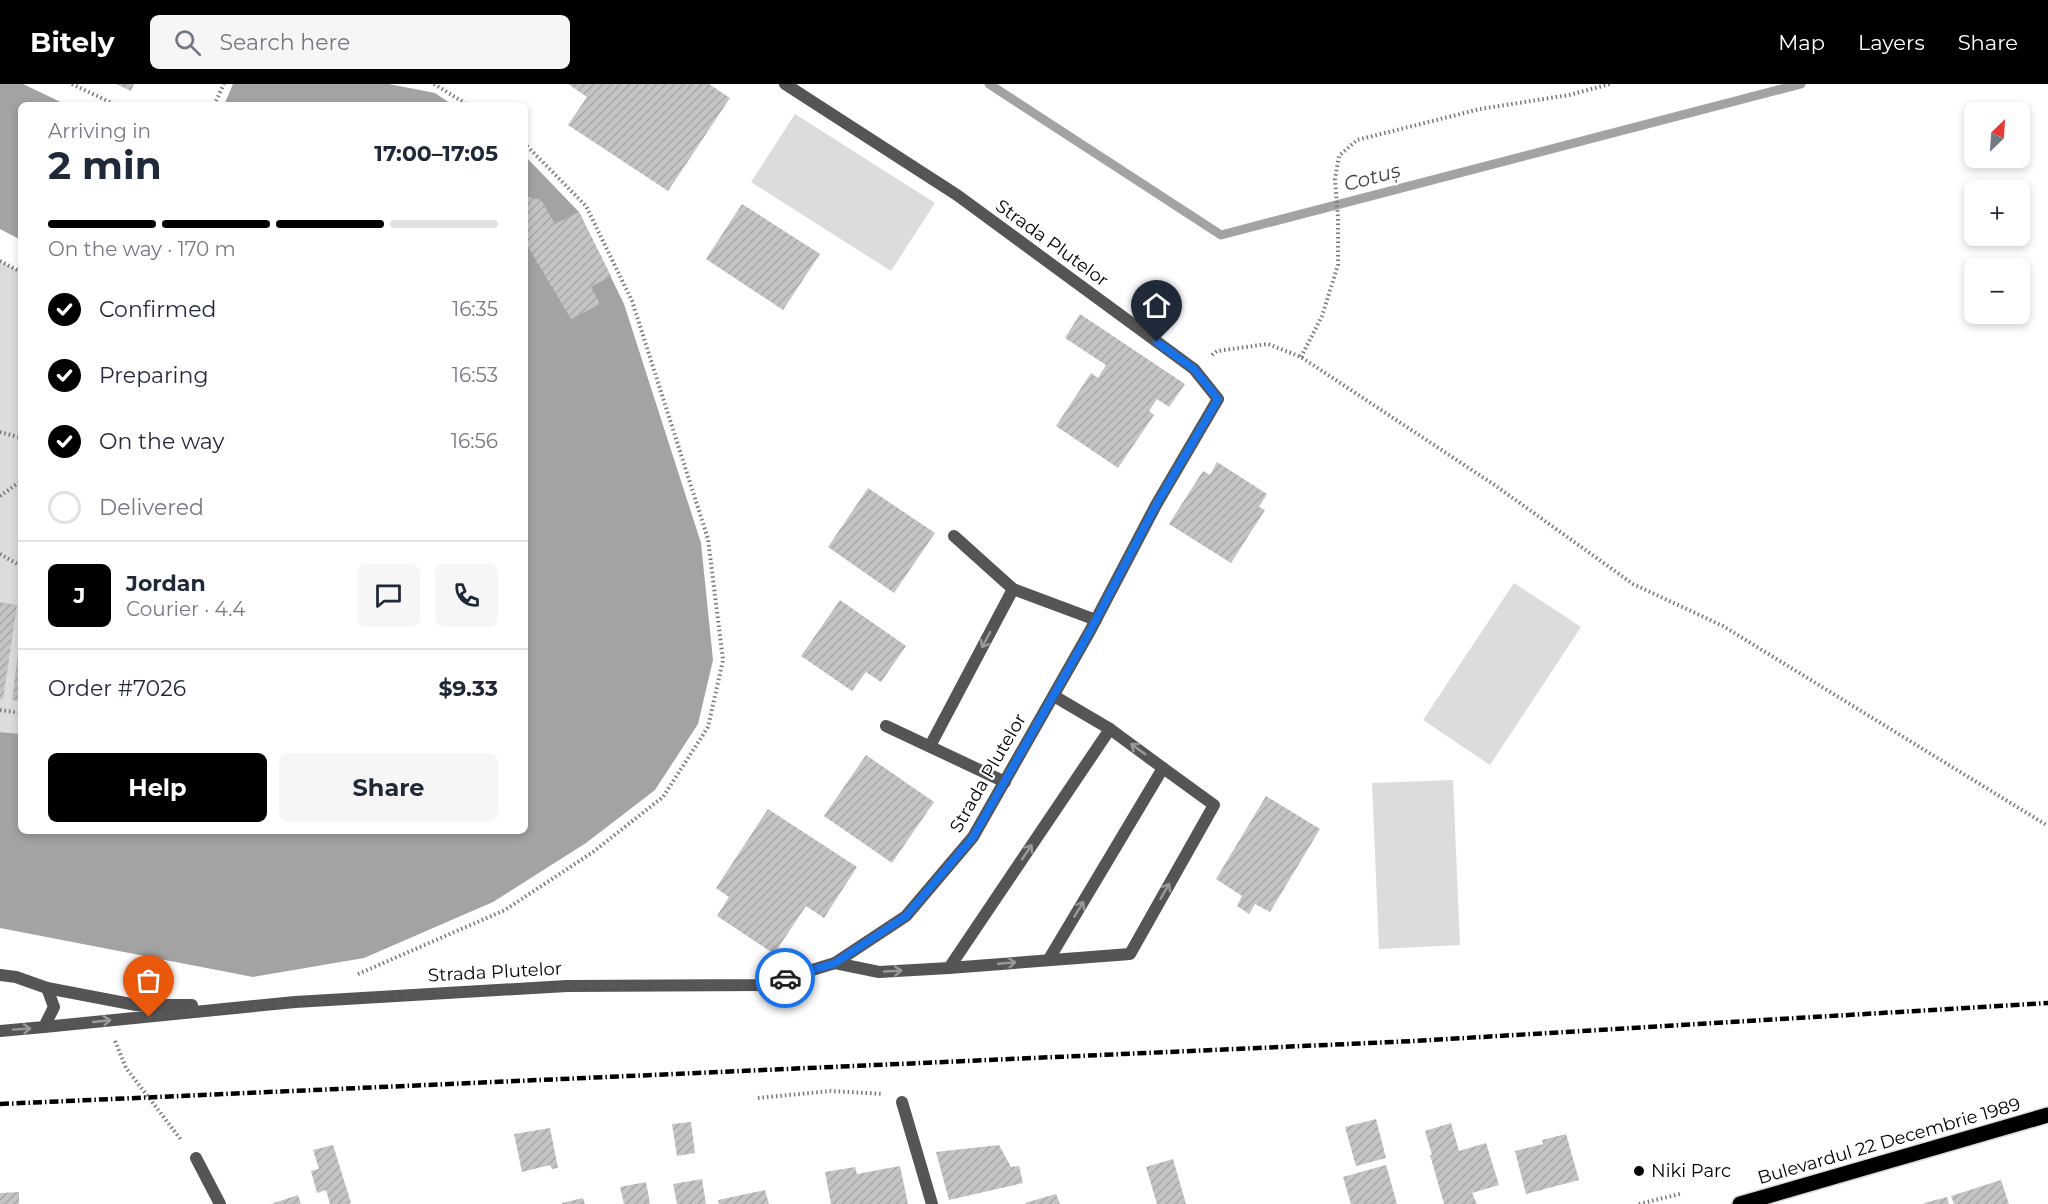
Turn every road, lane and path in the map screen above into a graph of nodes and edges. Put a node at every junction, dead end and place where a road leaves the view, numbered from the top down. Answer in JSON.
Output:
{"nodes":[{"id":1,"x":72,"y":84,"type":"edge"},
{"id":2,"x":224,"y":84,"type":"edge"},
{"id":3,"x":434,"y":84,"type":"edge"},
{"id":4,"x":785,"y":84,"type":"edge"},
{"id":5,"x":1610,"y":84,"type":"edge"},
{"id":6,"x":110,"y":102,"type":"edge"},
{"id":7,"x":215,"y":102,"type":"edge"},
{"id":8,"x":463,"y":102,"type":"edge"},
{"id":9,"x":528,"y":147,"type":"edge"},
{"id":10,"x":0,"y":261,"type":"edge"},
{"id":11,"x":18,"y":270,"type":"edge"},
{"id":12,"x":1301,"y":357,"type":"junction"},
{"id":13,"x":1194,"y":369,"type":"junction"},
{"id":14,"x":0,"y":432,"type":"edge"},
{"id":15,"x":18,"y":437,"type":"edge"},
{"id":16,"x":18,"y":483,"type":"edge"},
{"id":17,"x":0,"y":496,"type":"edge"},
{"id":18,"x":954,"y":536,"type":"dead end"},
{"id":19,"x":0,"y":554,"type":"edge"},
{"id":20,"x":18,"y":564,"type":"edge"},
{"id":21,"x":1013,"y":589,"type":"junction"},
{"id":22,"x":1096,"y":620,"type":"junction"},
{"id":23,"x":1054,"y":696,"type":"junction"},
{"id":24,"x":0,"y":710,"type":"edge"},
{"id":25,"x":18,"y":713,"type":"edge"},
{"id":26,"x":886,"y":726,"type":"dead end"},
{"id":27,"x":1110,"y":729,"type":"junction"},
{"id":28,"x":930,"y":746,"type":"junction"},
{"id":29,"x":1163,"y":768,"type":"junction"},
{"id":30,"x":1005,"y":782,"type":"junction"},
{"id":31,"x":2048,"y":826,"type":"edge"},
{"id":32,"x":1049,"y":959,"type":"junction"},
{"id":33,"x":835,"y":963,"type":"junction"},
{"id":34,"x":949,"y":968,"type":"junction"},
{"id":35,"x":0,"y":975,"type":"edge"},
{"id":36,"x":348,"y":979,"type":"dead end"},
{"id":37,"x":47,"y":988,"type":"junction"},
{"id":38,"x":253,"y":1006,"type":"junction"},
{"id":39,"x":107,"y":1021,"type":"junction"},
{"id":40,"x":44,"y":1027,"type":"junction"},
{"id":41,"x":0,"y":1030,"type":"edge"},
{"id":42,"x":758,"y":1098,"type":"dead end"},
{"id":43,"x":897,"y":1098,"type":"joint"},
{"id":44,"x":2048,"y":1115,"type":"edge"},
{"id":45,"x":196,"y":1158,"type":"joint"},
{"id":46,"x":1680,"y":1194,"type":"dead end"},
{"id":47,"x":220,"y":1204,"type":"edge"},
{"id":48,"x":932,"y":1204,"type":"edge"},
{"id":49,"x":1639,"y":1204,"type":"edge"},
{"id":50,"x":1740,"y":1204,"type":"edge"}],
"edges":[{"from":1,"to":6,"type":"path"},
{"from":2,"to":7,"type":"path"},
{"from":3,"to":8,"type":"path"},
{"from":4,"to":13,"type":"street","name":"Strada Plutelor"},
{"from":5,"to":12,"type":"path"},
{"from":9,"to":36,"type":"path"},
{"from":10,"to":11,"type":"path"},
{"from":12,"to":13,"type":"path"},
{"from":12,"to":31,"type":"path"},
{"from":13,"to":22,"type":"street","name":"Strada Plutelor"},
{"from":14,"to":15,"type":"path"},
{"from":16,"to":17,"type":"path"},
{"from":18,"to":21,"type":"street"},
{"from":19,"to":20,"type":"path"},
{"from":21,"to":22,"type":"street"},
{"from":21,"to":28,"type":"street","one_way":true},
{"from":22,"to":23,"type":"street","name":"Strada Plutelor"},
{"from":23,"to":27,"type":"street"},
{"from":23,"to":30,"type":"street","name":"Strada Plutelor"},
{"from":24,"to":25,"type":"path"},
{"from":26,"to":28,"type":"street"},
{"from":29,"to":27,"type":"street","one_way":true},
{"from":34,"to":27,"type":"street","one_way":true},
{"from":28,"to":30,"type":"street"},
{"from":32,"to":29,"type":"street","one_way":true},
{"from":32,"to":29,"type":"street","one_way":true},
{"from":30,"to":33,"type":"street","name":"Strada Plutelor"},
{"from":34,"to":32,"type":"street","one_way":true},
{"from":33,"to":34,"type":"street","one_way":true},
{"from":33,"to":38,"type":"street","name":"Strada Plutelor"},
{"from":35,"to":37,"type":"street"},
{"from":37,"to":38,"type":"street"},
{"from":37,"to":40,"type":"street"},
{"from":38,"to":39,"type":"street","name":"Strada Plutelor"},
{"from":40,"to":39,"type":"street","name":"Strada Plutelor","one_way":true},
{"from":39,"to":45,"type":"path"},
{"from":41,"to":40,"type":"street","name":"Strada Plutelor","one_way":true},
{"from":42,"to":43,"type":"path"},
{"from":43,"to":48,"type":"street"},
{"from":44,"to":50,"type":"main road","name":"Bulevardul 22 Decembrie 1989"},
{"from":45,"to":47,"type":"street"},
{"from":46,"to":49,"type":"path"}]}
